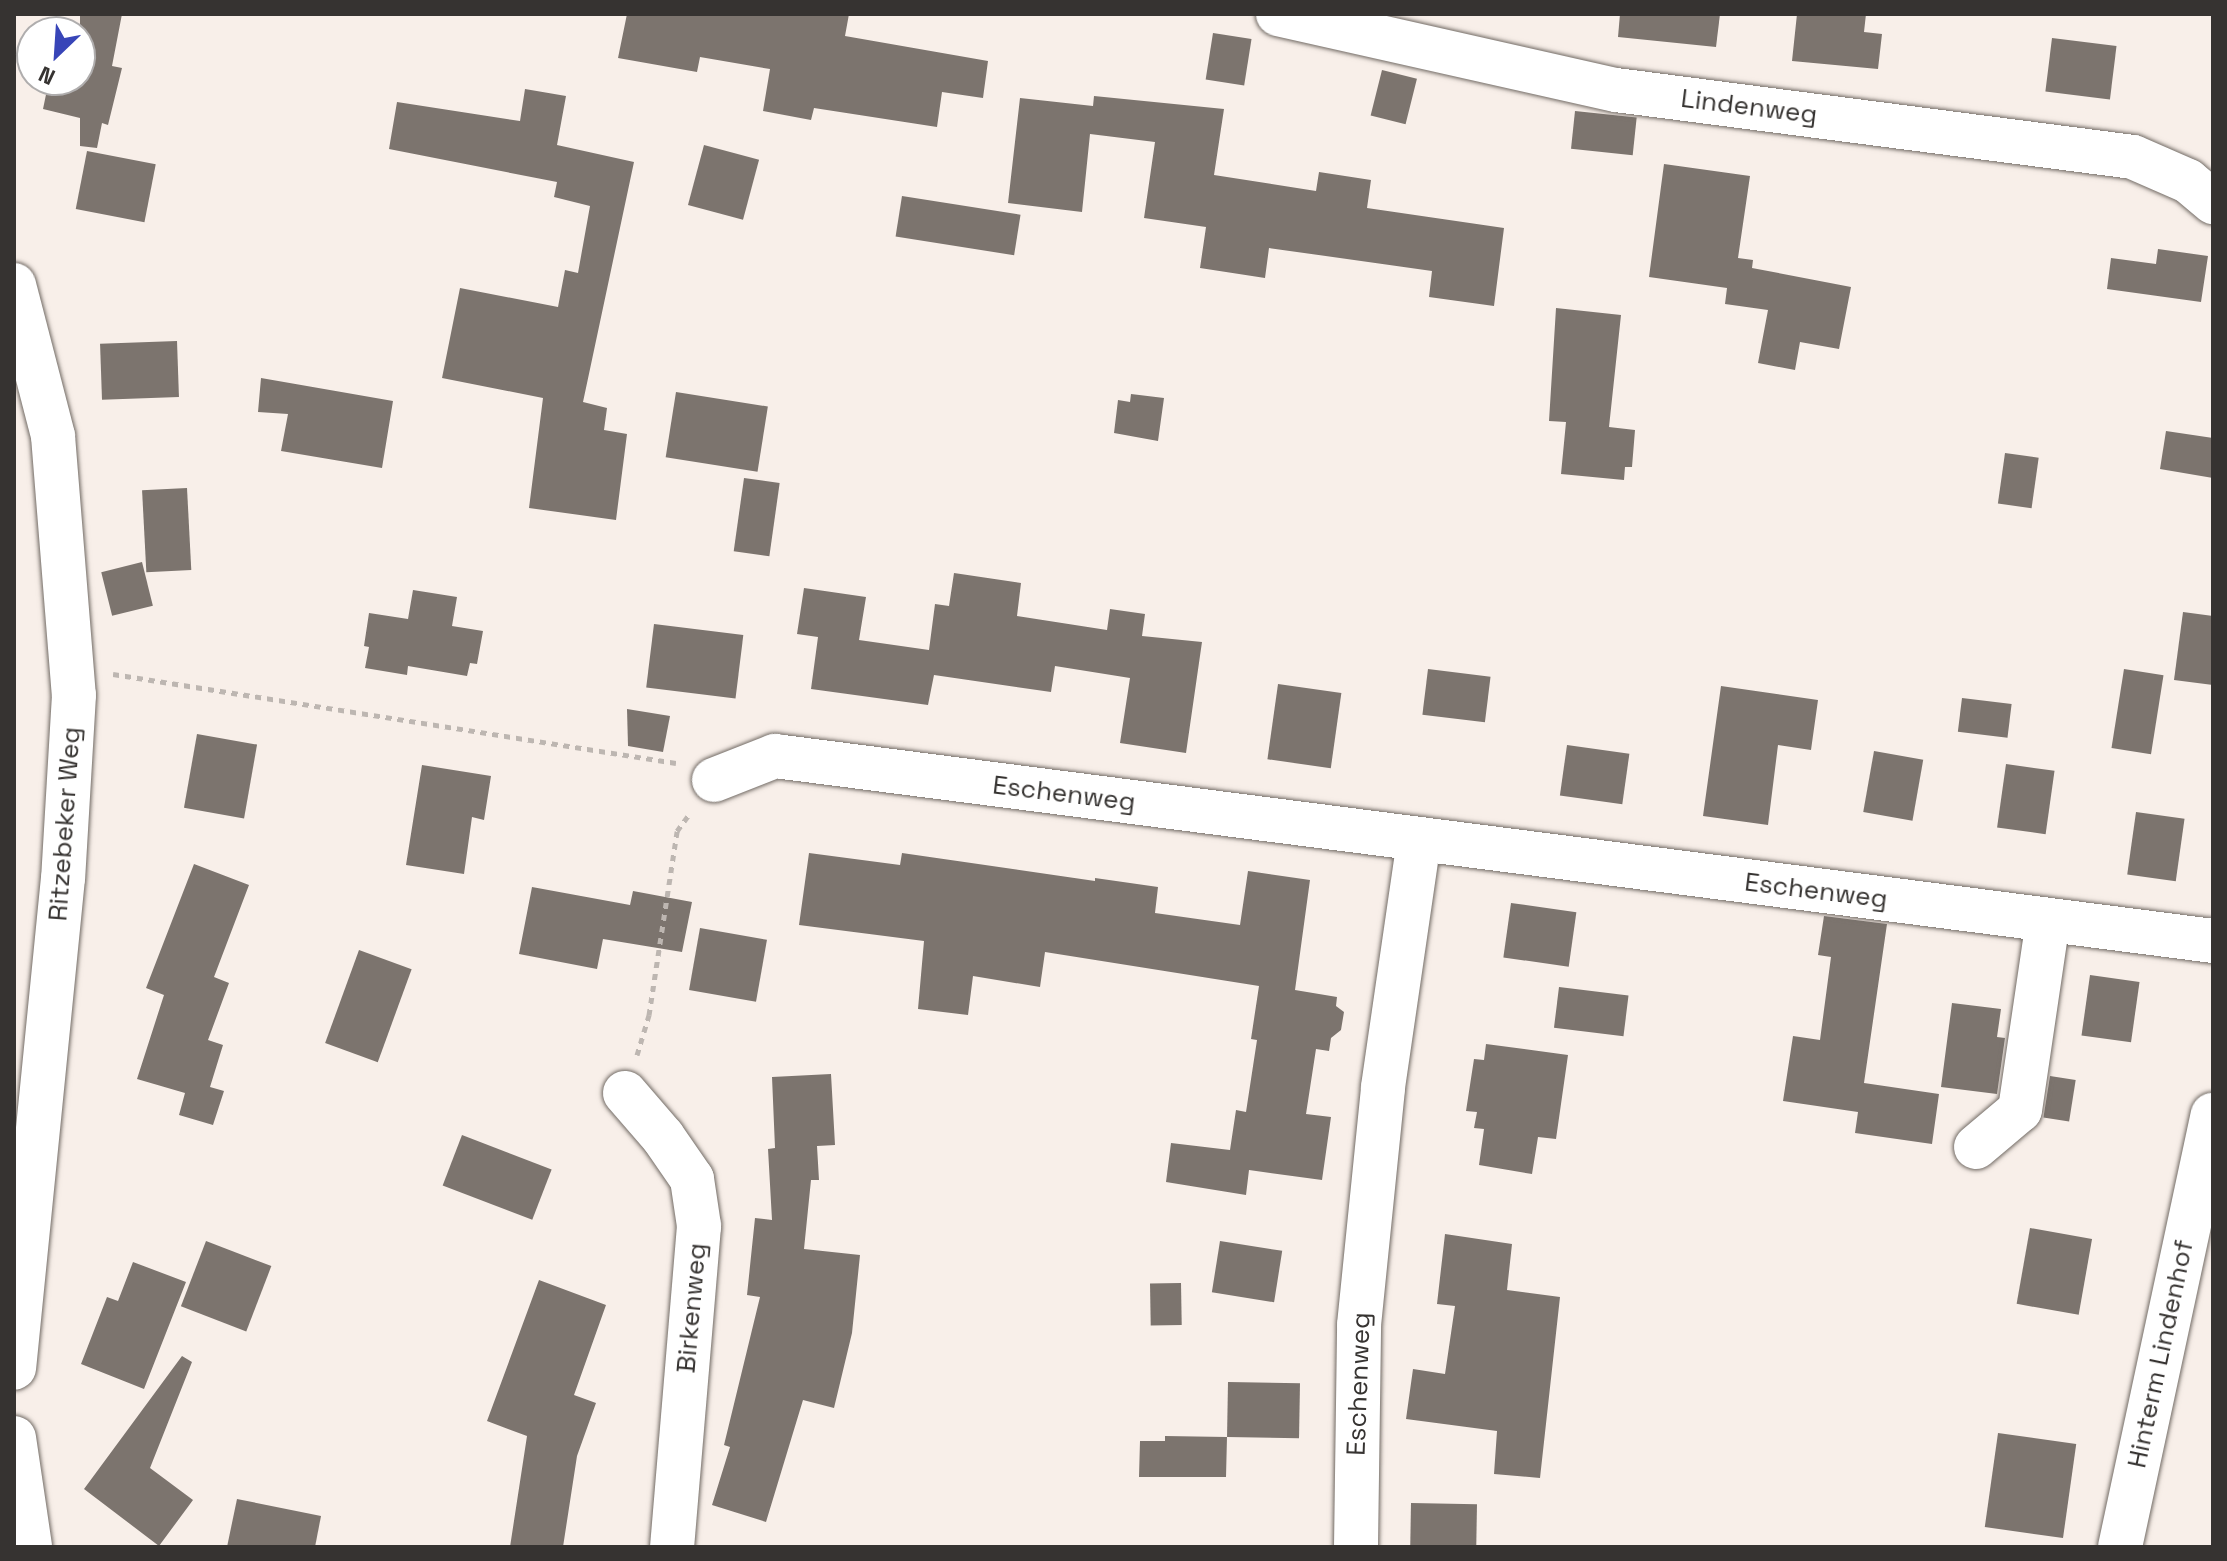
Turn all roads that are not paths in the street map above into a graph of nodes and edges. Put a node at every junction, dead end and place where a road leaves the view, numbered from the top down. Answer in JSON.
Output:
{"nodes":[{"id":1,"x":1278,"y":14,"type":"edge"},
{"id":2,"x":2213,"y":202,"type":"edge"},
{"id":3,"x":14,"y":285,"type":"edge"},
{"id":4,"x":714,"y":780,"type":"road end"},
{"id":5,"x":1419,"y":840,"type":"junction"},
{"id":6,"x":2048,"y":920,"type":"junction"},
{"id":7,"x":2213,"y":941,"type":"edge"},
{"id":8,"x":625,"y":1093,"type":"road end"},
{"id":9,"x":2213,"y":1115,"type":"edge"},
{"id":10,"x":1976,"y":1147,"type":"dead end"},
{"id":11,"x":14,"y":1368,"type":"edge"},
{"id":12,"x":14,"y":1438,"type":"edge"},
{"id":13,"x":30,"y":1547,"type":"edge"},
{"id":14,"x":672,"y":1547,"type":"edge"},
{"id":15,"x":1356,"y":1547,"type":"edge"},
{"id":16,"x":2120,"y":1547,"type":"edge"}],
"edges":[{"from":1,"to":2,"type":"street","name":"Lindenweg"},
{"from":3,"to":11,"type":"street","name":"Ritzebeker Weg"},
{"from":4,"to":5,"type":"street","name":"Eschenweg"},
{"from":5,"to":6,"type":"street","name":"Eschenweg"},
{"from":5,"to":15,"type":"street","name":"Eschenweg"},
{"from":6,"to":7,"type":"street","name":"Eschenweg"},
{"from":6,"to":10,"type":"street"},
{"from":8,"to":14,"type":"street","name":"Birkenweg"},
{"from":9,"to":16,"type":"street","name":"Hinterm Lindenhof"},
{"from":12,"to":13,"type":"street"}]}
